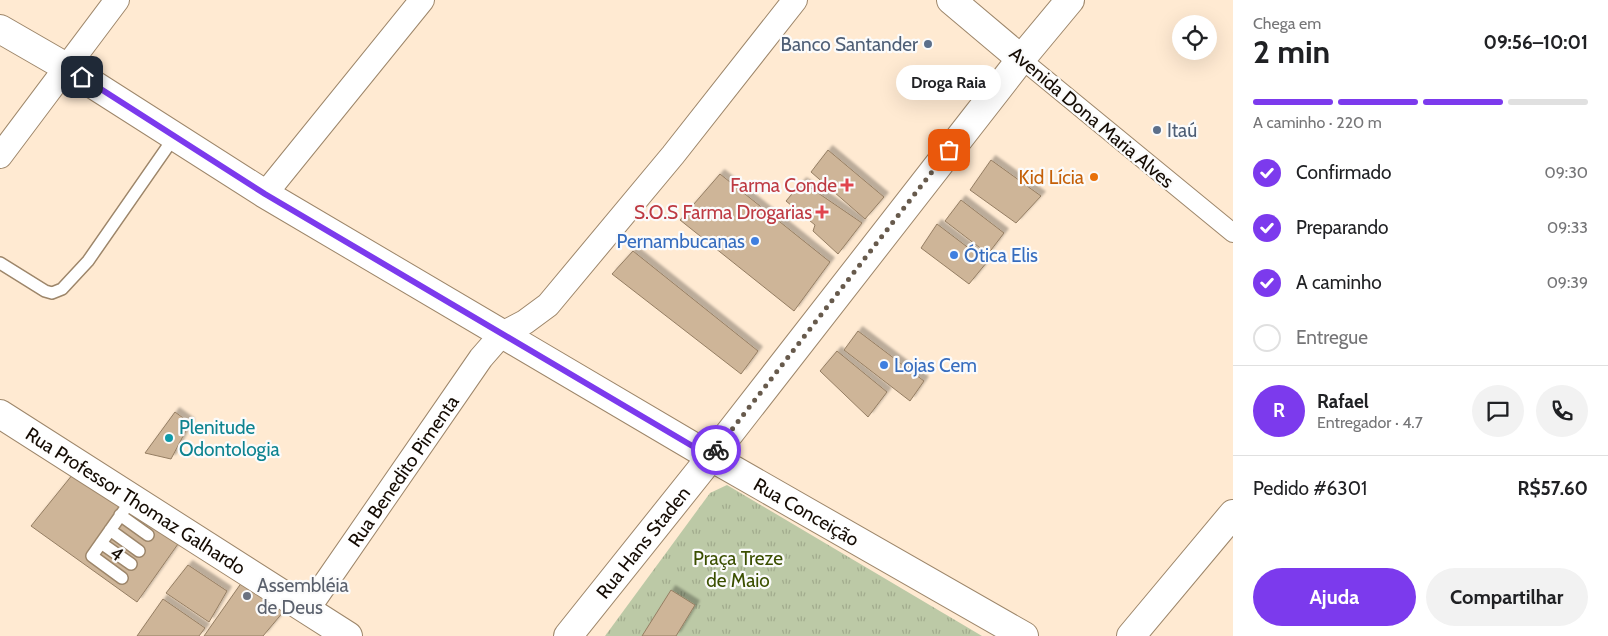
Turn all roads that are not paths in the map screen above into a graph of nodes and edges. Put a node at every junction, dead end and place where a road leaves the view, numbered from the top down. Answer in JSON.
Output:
{"nodes":[{"id":1,"x":117,"y":0,"type":"edge"},
{"id":2,"x":422,"y":0,"type":"edge"},
{"id":3,"x":795,"y":0,"type":"edge"},
{"id":4,"x":951,"y":0,"type":"edge"},
{"id":5,"x":1070,"y":0,"type":"edge"},
{"id":6,"x":0,"y":29,"type":"edge"},
{"id":7,"x":1021,"y":59,"type":"junction"},
{"id":8,"x":66,"y":67,"type":"junction"},
{"id":9,"x":175,"y":136,"type":"junction"},
{"id":10,"x":0,"y":156,"type":"edge"},
{"id":11,"x":265,"y":194,"type":"junction"},
{"id":12,"x":1233,"y":233,"type":"edge"},
{"id":13,"x":0,"y":263,"type":"edge"},
{"id":14,"x":502,"y":334,"type":"junction"},
{"id":15,"x":0,"y":414,"type":"edge"},
{"id":16,"x":711,"y":457,"type":"junction"},
{"id":17,"x":126,"y":507,"type":"junction"},
{"id":18,"x":1233,"y":514,"type":"edge"},
{"id":19,"x":110,"y":530,"type":"junction"},
{"id":20,"x":148,"y":535,"type":"dead end"},
{"id":21,"x":101,"y":543,"type":"junction"},
{"id":22,"x":139,"y":551,"type":"dead end"},
{"id":23,"x":131,"y":564,"type":"dead end"},
{"id":24,"x":122,"y":578,"type":"dead end"},
{"id":25,"x":307,"y":610,"type":"junction"},
{"id":26,"x":348,"y":636,"type":"edge"},
{"id":27,"x":568,"y":636,"type":"edge"},
{"id":28,"x":1024,"y":636,"type":"edge"},
{"id":29,"x":1130,"y":636,"type":"edge"}],
"edges":[{"from":1,"to":8,"type":"street"},
{"from":2,"to":11,"type":"street"},
{"from":3,"to":14,"type":"street"},
{"from":4,"to":7,"type":"main road","name":"Avenida Dona Maria Alves"},
{"from":5,"to":7,"type":"main road","name":"Rua Hans Staden"},
{"from":6,"to":8,"type":"main road","name":"Rua Conceição"},
{"from":7,"to":12,"type":"street","name":"Avenida Dona Maria Alves"},
{"from":7,"to":16,"type":"main road","name":"Rua Hans Staden"},
{"from":8,"to":9,"type":"main road","name":"Rua Conceição"},
{"from":8,"to":10,"type":"street"},
{"from":9,"to":11,"type":"main road","name":"Rua Conceição"},
{"from":9,"to":13,"type":"lane"},
{"from":11,"to":14,"type":"main road","name":"Rua Conceição"},
{"from":14,"to":16,"type":"main road","name":"Rua Conceição"},
{"from":14,"to":25,"type":"street","name":"Rua Benedito Pimenta"},
{"from":15,"to":17,"type":"main road","name":"Rua Professor Thomaz Galhardo"},
{"from":16,"to":27,"type":"main road","name":"Rua Hans Staden"},
{"from":16,"to":28,"type":"main road","name":"Rua Conceição"},
{"from":17,"to":19,"type":"lane"},
{"from":17,"to":20,"type":"lane"},
{"from":17,"to":25,"type":"main road","name":"Rua Professor Thomaz Galhardo"},
{"from":18,"to":29,"type":"main road"},
{"from":19,"to":21,"type":"lane"},
{"from":19,"to":22,"type":"lane"},
{"from":21,"to":23,"type":"lane"},
{"from":21,"to":24,"type":"lane","name":"4"},
{"from":25,"to":26,"type":"main road","name":"Rua Professor Thomaz Galhardo"}]}
